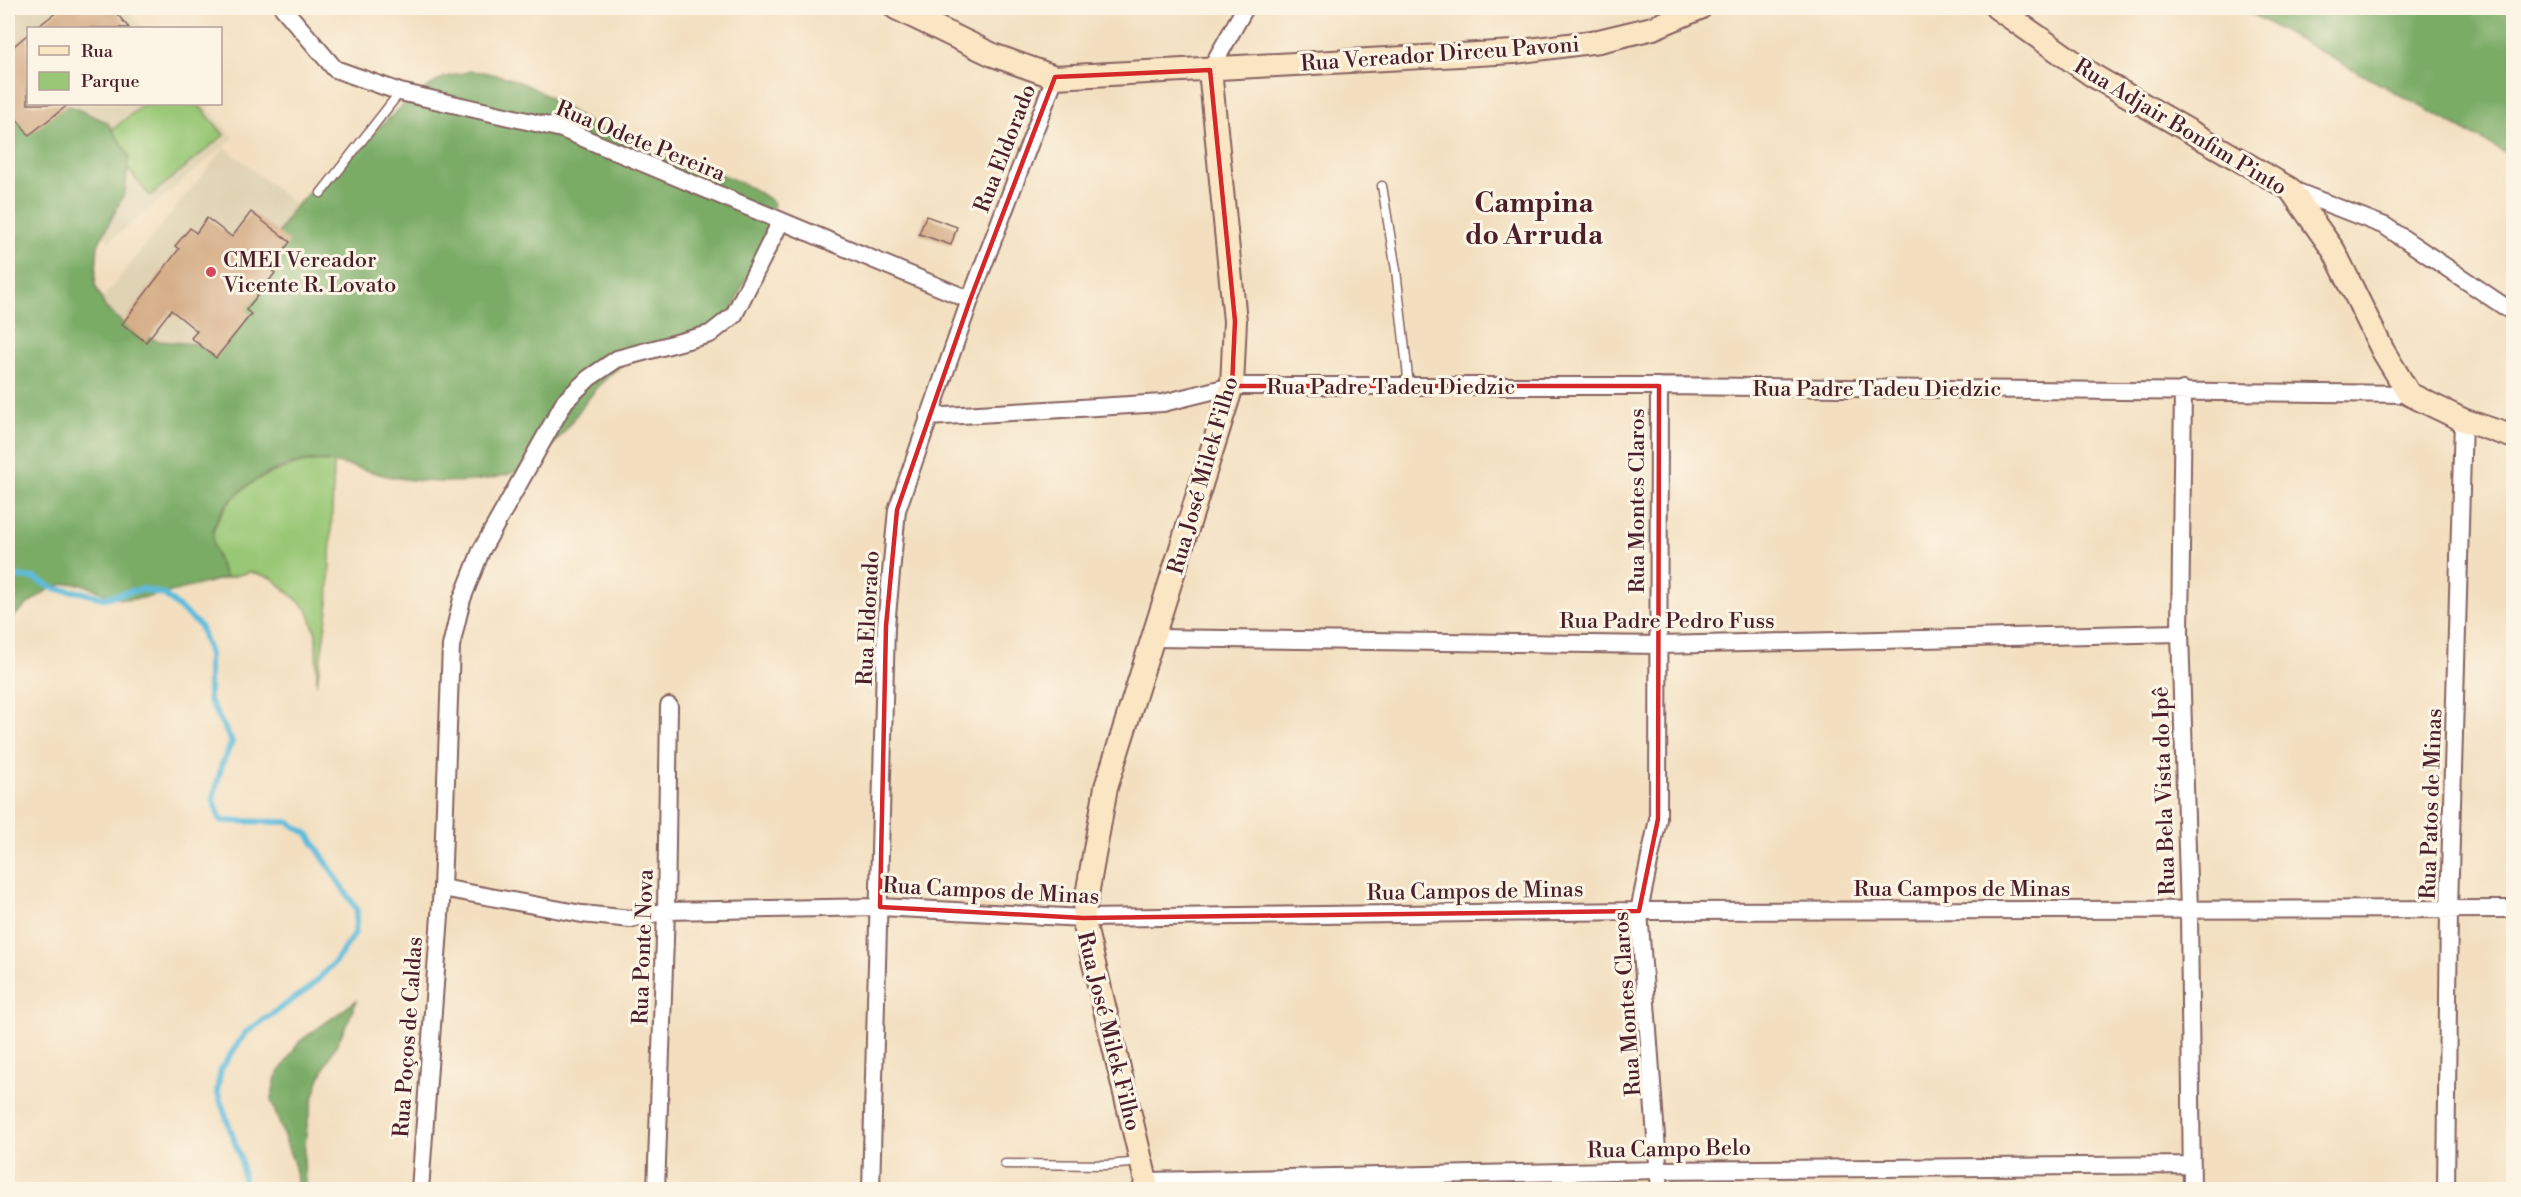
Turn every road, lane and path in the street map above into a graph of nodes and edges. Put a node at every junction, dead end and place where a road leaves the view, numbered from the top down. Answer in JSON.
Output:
{"nodes":[{"id":1,"x":283,"y":8,"type":"edge"},
{"id":2,"x":896,"y":8,"type":"edge"},
{"id":3,"x":1245,"y":8,"type":"edge"},
{"id":4,"x":1700,"y":8,"type":"edge"},
{"id":5,"x":1996,"y":8,"type":"edge"},
{"id":6,"x":1210,"y":70,"type":"junction"},
{"id":7,"x":1055,"y":77,"type":"junction"},
{"id":8,"x":400,"y":92,"type":"junction"},
{"id":9,"x":1382,"y":186,"type":"dead end"},
{"id":10,"x":2290,"y":189,"type":"junction"},
{"id":11,"x":321,"y":193,"type":"dead end"},
{"id":12,"x":781,"y":221,"type":"junction"},
{"id":13,"x":970,"y":300,"type":"junction"},
{"id":14,"x":2514,"y":313,"type":"edge"},
{"id":15,"x":1232,"y":386,"type":"junction"},
{"id":16,"x":1408,"y":386,"type":"junction"},
{"id":17,"x":1659,"y":386,"type":"junction"},
{"id":18,"x":2184,"y":390,"type":"junction"},
{"id":19,"x":2409,"y":394,"type":"junction"},
{"id":20,"x":928,"y":417,"type":"junction"},
{"id":21,"x":2463,"y":420,"type":"junction"},
{"id":22,"x":2514,"y":437,"type":"edge"},
{"id":23,"x":2180,"y":633,"type":"junction"},
{"id":24,"x":1154,"y":638,"type":"junction"},
{"id":25,"x":1659,"y":645,"type":"junction"},
{"id":26,"x":669,"y":706,"type":"dead end"},
{"id":27,"x":442,"y":888,"type":"junction"},
{"id":28,"x":880,"y":907,"type":"junction"},
{"id":29,"x":2449,"y":908,"type":"junction"},
{"id":30,"x":2514,"y":909,"type":"edge"},
{"id":31,"x":1639,"y":910,"type":"junction"},
{"id":32,"x":2189,"y":910,"type":"junction"},
{"id":33,"x":666,"y":911,"type":"junction"},
{"id":34,"x":1083,"y":918,"type":"junction"},
{"id":35,"x":1005,"y":1164,"type":"dead end"},
{"id":36,"x":2192,"y":1165,"type":"junction"},
{"id":37,"x":1660,"y":1170,"type":"junction"},
{"id":38,"x":1153,"y":1181,"type":"edge"},
{"id":39,"x":420,"y":1190,"type":"edge"},
{"id":40,"x":656,"y":1190,"type":"edge"},
{"id":41,"x":871,"y":1190,"type":"edge"},
{"id":42,"x":1660,"y":1190,"type":"edge"},
{"id":43,"x":2192,"y":1190,"type":"edge"},
{"id":44,"x":2446,"y":1190,"type":"edge"}],
"edges":[{"from":1,"to":8,"type":"street","name":"Rua Odete Pereira"},
{"from":2,"to":7,"type":"main road"},
{"from":3,"to":6,"type":"street"},
{"from":4,"to":6,"type":"main road","name":"Rua Vereador Dirceu Pavoni"},
{"from":5,"to":10,"type":"main road","name":"Rua Adjair Bonfim Pinto"},
{"from":6,"to":7,"type":"main road"},
{"from":6,"to":15,"type":"main road","name":"Rua José Milek Filho"},
{"from":7,"to":13,"type":"street","name":"Rua Eldorado"},
{"from":8,"to":11,"type":"lane"},
{"from":8,"to":12,"type":"street","name":"Rua Odete Pereira"},
{"from":9,"to":16,"type":"lane"},
{"from":10,"to":14,"type":"street"},
{"from":10,"to":19,"type":"main road","name":"Rua Adjair Bonfim Pinto"},
{"from":12,"to":13,"type":"street","name":"Rua Odete Pereira"},
{"from":12,"to":27,"type":"street","name":"Rua Poços de Caldas"},
{"from":13,"to":20,"type":"street","name":"Rua Eldorado"},
{"from":15,"to":16,"type":"street","name":"Rua Padre Tadeu Diedzic"},
{"from":15,"to":20,"type":"street","name":"Rua Padre Tadeu Diedzic"},
{"from":15,"to":24,"type":"main road","name":"Rua José Milek Filho"},
{"from":16,"to":17,"type":"street","name":"Rua Padre Tadeu Diedzic"},
{"from":17,"to":18,"type":"street","name":"Rua Padre Tadeu Diedzic"},
{"from":17,"to":25,"type":"street","name":"Rua Montes Claros"},
{"from":18,"to":19,"type":"street","name":"Rua Padre Tadeu Diedzic"},
{"from":18,"to":23,"type":"street","name":"Rua Bela Vista do Ipê"},
{"from":19,"to":21,"type":"main road","name":"Rua Padre Tadeu Diedzic"},
{"from":20,"to":28,"type":"street","name":"Rua Eldorado"},
{"from":21,"to":22,"type":"main road","name":"Rua Padre Tadeu Diedzic"},
{"from":21,"to":29,"type":"street","name":"Rua Patos de Minas"},
{"from":23,"to":25,"type":"street","name":"Rua Padre Pedro Fuss"},
{"from":23,"to":32,"type":"street","name":"Rua Bela Vista do Ipê"},
{"from":24,"to":25,"type":"street","name":"Rua Padre Pedro Fuss"},
{"from":24,"to":34,"type":"main road","name":"Rua José Milek Filho"},
{"from":25,"to":31,"type":"street","name":"Rua Montes Claros"},
{"from":26,"to":33,"type":"street","name":"Rua Ponte Nova"},
{"from":27,"to":33,"type":"street","name":"Rua Campos de Minas"},
{"from":27,"to":39,"type":"street","name":"Rua Poços de Caldas"},
{"from":28,"to":33,"type":"street","name":"Rua Campos de Minas"},
{"from":28,"to":34,"type":"street","name":"Rua Campos de Minas"},
{"from":28,"to":41,"type":"street","name":"Rua Eldorado"},
{"from":29,"to":30,"type":"street","name":"Rua Campos de Minas"},
{"from":29,"to":32,"type":"street","name":"Rua Campos de Minas"},
{"from":29,"to":44,"type":"street","name":"Rua Patos de Minas"},
{"from":31,"to":32,"type":"street","name":"Rua Campos de Minas"},
{"from":31,"to":34,"type":"street","name":"Rua Campos de Minas"},
{"from":31,"to":37,"type":"street","name":"Rua Montes Claros"},
{"from":32,"to":36,"type":"street","name":"Rua Bela Vista do Ipê"},
{"from":33,"to":40,"type":"street","name":"Rua Ponte Nova"},
{"from":34,"to":38,"type":"main road","name":"Rua José Milek Filho"},
{"from":35,"to":38,"type":"lane"},
{"from":36,"to":37,"type":"street","name":"Rua Campo Belo"},
{"from":36,"to":43,"type":"street","name":"Rua Bela Vista do Ipê"},
{"from":37,"to":38,"type":"street","name":"Rua Campo Belo"},
{"from":37,"to":42,"type":"street","name":"Rua Montes Claros"}]}
